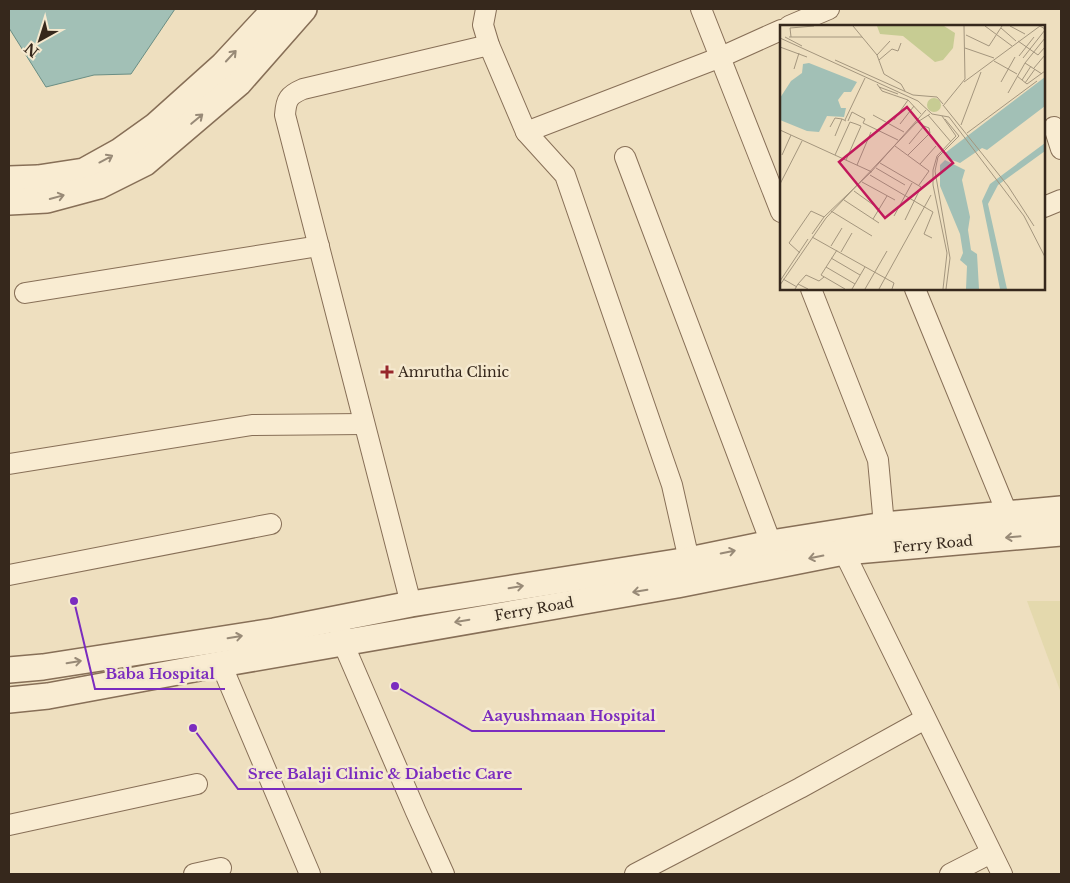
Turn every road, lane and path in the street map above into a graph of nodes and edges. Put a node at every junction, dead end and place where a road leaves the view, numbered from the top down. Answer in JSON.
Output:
{"nodes":[{"id":1,"x":275,"y":9,"type":"edge"},
{"id":2,"x":304,"y":9,"type":"edge"},
{"id":3,"x":486,"y":9,"type":"edge"},
{"id":4,"x":700,"y":9,"type":"edge"},
{"id":5,"x":828,"y":9,"type":"edge"},
{"id":6,"x":791,"y":25,"type":"edge"},
{"id":7,"x":780,"y":30,"type":"edge"},
{"id":8,"x":489,"y":44,"type":"junction"},
{"id":9,"x":721,"y":57,"type":"junction"},
{"id":10,"x":1053,"y":128,"type":"edge"},
{"id":11,"x":526,"y":132,"type":"junction"},
{"id":12,"x":1061,"y":149,"type":"edge"},
{"id":13,"x":625,"y":157,"type":"dead end"},
{"id":14,"x":9,"y":180,"type":"edge"},
{"id":15,"x":1061,"y":200,"type":"edge"},
{"id":16,"x":9,"y":202,"type":"edge"},
{"id":17,"x":1045,"y":207,"type":"edge"},
{"id":18,"x":780,"y":209,"type":"edge"},
{"id":19,"x":319,"y":246,"type":"junction"},
{"id":20,"x":811,"y":290,"type":"edge"},
{"id":21,"x":915,"y":290,"type":"edge"},
{"id":22,"x":25,"y":293,"type":"dead end"},
{"id":23,"x":364,"y":424,"type":"junction"},
{"id":24,"x":9,"y":464,"type":"edge"},
{"id":25,"x":1061,"y":509,"type":"edge"},
{"id":26,"x":1007,"y":513,"type":"junction"},
{"id":27,"x":271,"y":524,"type":"dead end"},
{"id":28,"x":884,"y":525,"type":"junction"},
{"id":29,"x":1061,"y":533,"type":"edge"},
{"id":30,"x":842,"y":542,"type":"junction"},
{"id":31,"x":772,"y":543,"type":"junction"},
{"id":32,"x":680,"y":569,"type":"junction"},
{"id":33,"x":9,"y":575,"type":"edge"},
{"id":34,"x":411,"y":604,"type":"junction"},
{"id":35,"x":338,"y":619,"type":"junction"},
{"id":36,"x":343,"y":643,"type":"junction"},
{"id":37,"x":221,"y":664,"type":"junction"},
{"id":38,"x":43,"y":667,"type":"junction"},
{"id":39,"x":9,"y":670,"type":"edge"},
{"id":40,"x":48,"y":696,"type":"junction"},
{"id":41,"x":9,"y":700,"type":"edge"},
{"id":42,"x":925,"y":719,"type":"junction"},
{"id":43,"x":197,"y":784,"type":"dead end"},
{"id":44,"x":9,"y":825,"type":"edge"},
{"id":45,"x":991,"y":853,"type":"junction"},
{"id":46,"x":221,"y":868,"type":"dead end"},
{"id":47,"x":194,"y":874,"type":"edge"},
{"id":48,"x":310,"y":874,"type":"edge"},
{"id":49,"x":444,"y":874,"type":"edge"},
{"id":50,"x":635,"y":874,"type":"edge"},
{"id":51,"x":950,"y":874,"type":"edge"},
{"id":52,"x":1002,"y":874,"type":"edge"}],
"edges":[{"from":14,"to":1,"type":"street","one_way":true},
{"from":16,"to":2,"type":"street","one_way":true},
{"from":3,"to":8,"type":"street"},
{"from":4,"to":9,"type":"street"},
{"from":5,"to":6,"type":"street"},
{"from":7,"to":9,"type":"street"},
{"from":8,"to":11,"type":"street"},
{"from":8,"to":19,"type":"street"},
{"from":9,"to":11,"type":"street"},
{"from":9,"to":18,"type":"street"},
{"from":10,"to":12,"type":"street"},
{"from":11,"to":32,"type":"street"},
{"from":13,"to":31,"type":"street"},
{"from":15,"to":17,"type":"street"},
{"from":19,"to":22,"type":"street"},
{"from":19,"to":23,"type":"street"},
{"from":20,"to":28,"type":"street"},
{"from":21,"to":26,"type":"street"},
{"from":23,"to":24,"type":"street"},
{"from":23,"to":34,"type":"street"},
{"from":25,"to":26,"type":"street","name":"Ferry Road"},
{"from":26,"to":28,"type":"street","name":"Ferry Road"},
{"from":27,"to":33,"type":"street"},
{"from":28,"to":30,"type":"street","name":"Ferry Road"},
{"from":29,"to":30,"type":"street","name":"Ferry Road","one_way":true},
{"from":30,"to":31,"type":"street","name":"Ferry Road"},
{"from":30,"to":32,"type":"street","name":"Ferry Road","one_way":true},
{"from":30,"to":42,"type":"street"},
{"from":32,"to":31,"type":"street","name":"Ferry Road","one_way":true},
{"from":34,"to":32,"type":"street","name":"Ferry Road","one_way":true},
{"from":32,"to":36,"type":"street","name":"Ferry Road","one_way":true},
{"from":34,"to":35,"type":"street","name":"Ferry Road"},
{"from":35,"to":36,"type":"street"},
{"from":38,"to":35,"type":"street","name":"Ferry Road","one_way":true},
{"from":36,"to":37,"type":"street","name":"Ferry Road"},
{"from":36,"to":49,"type":"street"},
{"from":37,"to":40,"type":"street","name":"Ferry Road"},
{"from":37,"to":48,"type":"street"},
{"from":38,"to":39,"type":"street","name":"Ferry Road"},
{"from":38,"to":40,"type":"street"},
{"from":40,"to":41,"type":"street","name":"Ferry Road"},
{"from":42,"to":45,"type":"street"},
{"from":42,"to":50,"type":"street"},
{"from":43,"to":44,"type":"street"},
{"from":45,"to":51,"type":"street"},
{"from":45,"to":52,"type":"street"},
{"from":46,"to":47,"type":"street"}]}
